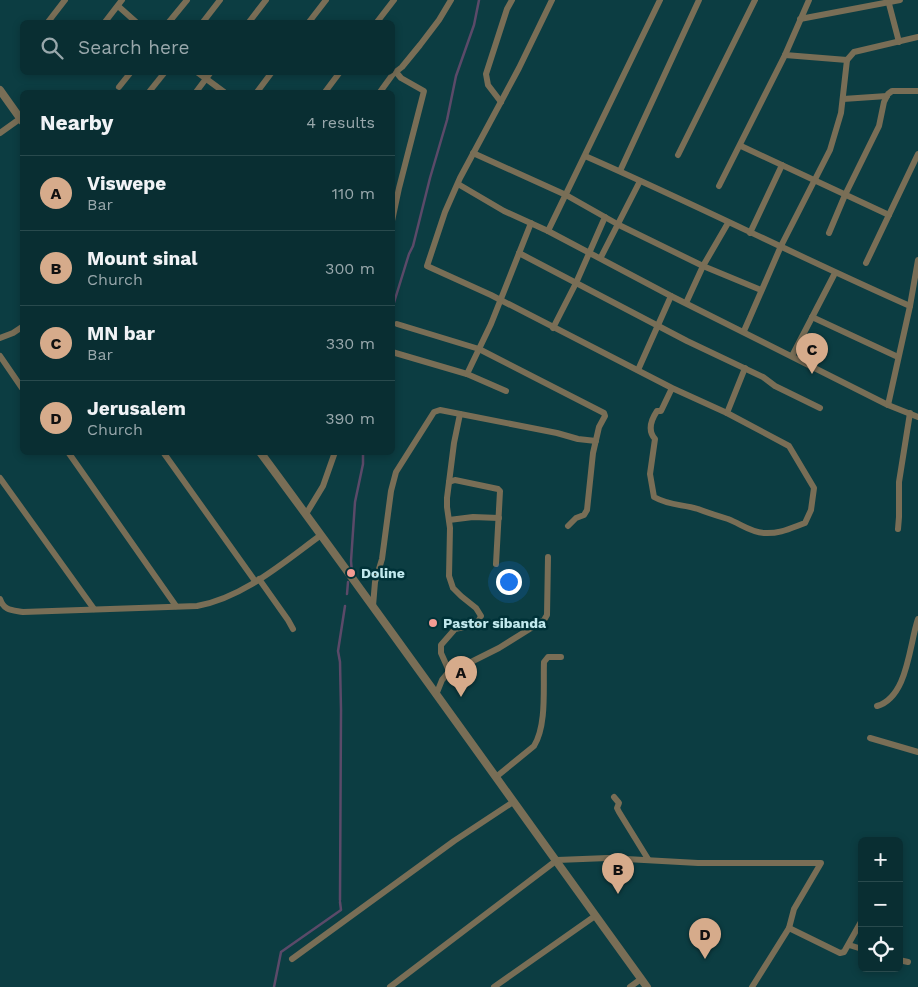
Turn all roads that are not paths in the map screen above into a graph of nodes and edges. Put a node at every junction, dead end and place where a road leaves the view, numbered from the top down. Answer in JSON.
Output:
{"nodes":[{"id":1,"x":65,"y":0,"type":"edge"},
{"id":2,"x":122,"y":0,"type":"edge"},
{"id":3,"x":187,"y":0,"type":"edge"},
{"id":4,"x":220,"y":0,"type":"edge"},
{"id":5,"x":266,"y":0,"type":"edge"},
{"id":6,"x":326,"y":0,"type":"edge"},
{"id":7,"x":394,"y":0,"type":"edge"},
{"id":8,"x":451,"y":0,"type":"edge"},
{"id":9,"x":512,"y":0,"type":"edge"},
{"id":10,"x":552,"y":0,"type":"edge"},
{"id":11,"x":660,"y":0,"type":"edge"},
{"id":12,"x":699,"y":0,"type":"edge"},
{"id":13,"x":755,"y":0,"type":"edge"},
{"id":14,"x":809,"y":0,"type":"edge"},
{"id":15,"x":900,"y":0,"type":"edge"},
{"id":16,"x":888,"y":2,"type":"edge"},
{"id":17,"x":118,"y":6,"type":"junction"},
{"id":18,"x":800,"y":19,"type":"junction"},
{"id":19,"x":50,"y":20,"type":"edge"},
{"id":20,"x":107,"y":20,"type":"edge"},
{"id":21,"x":134,"y":20,"type":"edge"},
{"id":22,"x":171,"y":20,"type":"edge"},
{"id":23,"x":205,"y":20,"type":"edge"},
{"id":24,"x":251,"y":20,"type":"edge"},
{"id":25,"x":311,"y":20,"type":"edge"},
{"id":26,"x":379,"y":20,"type":"edge"},
{"id":27,"x":918,"y":37,"type":"edge"},
{"id":28,"x":898,"y":42,"type":"junction"},
{"id":29,"x":785,"y":55,"type":"junction"},
{"id":30,"x":847,"y":60,"type":"junction"},
{"id":31,"x":396,"y":72,"type":"joint"},
{"id":32,"x":129,"y":75,"type":"edge"},
{"id":33,"x":163,"y":75,"type":"edge"},
{"id":34,"x":201,"y":75,"type":"edge"},
{"id":35,"x":209,"y":75,"type":"edge"},
{"id":36,"x":270,"y":75,"type":"edge"},
{"id":37,"x":338,"y":75,"type":"edge"},
{"id":38,"x":394,"y":75,"type":"edge"},
{"id":39,"x":206,"y":79,"type":"junction"},
{"id":40,"x":119,"y":87,"type":"dead end"},
{"id":41,"x":0,"y":90,"type":"edge"},
{"id":42,"x":151,"y":90,"type":"edge"},
{"id":43,"x":198,"y":90,"type":"edge"},
{"id":44,"x":221,"y":90,"type":"edge"},
{"id":45,"x":258,"y":90,"type":"edge"},
{"id":46,"x":326,"y":90,"type":"edge"},
{"id":47,"x":382,"y":90,"type":"edge"},
{"id":48,"x":918,"y":91,"type":"edge"},
{"id":49,"x":887,"y":96,"type":"junction"},
{"id":50,"x":843,"y":99,"type":"junction"},
{"id":51,"x":501,"y":102,"type":"junction"},
{"id":52,"x":20,"y":117,"type":"edge"},
{"id":53,"x":20,"y":121,"type":"edge"},
{"id":54,"x":0,"y":133,"type":"edge"},
{"id":55,"x":740,"y":146,"type":"junction"},
{"id":56,"x":473,"y":153,"type":"junction"},
{"id":57,"x":918,"y":154,"type":"edge"},
{"id":58,"x":678,"y":155,"type":"dead end"},
{"id":59,"x":585,"y":156,"type":"junction"},
{"id":60,"x":782,"y":165,"type":"junction"},
{"id":61,"x":620,"y":171,"type":"junction"},
{"id":62,"x":640,"y":180,"type":"junction"},
{"id":63,"x":814,"y":181,"type":"junction"},
{"id":64,"x":458,"y":184,"type":"junction"},
{"id":65,"x":719,"y":186,"type":"dead end"},
{"id":66,"x":566,"y":195,"type":"junction"},
{"id":67,"x":845,"y":195,"type":"junction"},
{"id":68,"x":395,"y":207,"type":"edge"},
{"id":69,"x":889,"y":216,"type":"junction"},
{"id":70,"x":605,"y":217,"type":"junction"},
{"id":71,"x":728,"y":222,"type":"junction"},
{"id":72,"x":531,"y":223,"type":"junction"},
{"id":73,"x":619,"y":225,"type":"junction"},
{"id":74,"x":548,"y":231,"type":"junction"},
{"id":75,"x":750,"y":233,"type":"junction"},
{"id":76,"x":829,"y":233,"type":"dead end"},
{"id":77,"x":781,"y":246,"type":"junction"},
{"id":78,"x":589,"y":252,"type":"junction"},
{"id":79,"x":519,"y":253,"type":"junction"},
{"id":80,"x":601,"y":258,"type":"junction"},
{"id":81,"x":918,"y":260,"type":"edge"},
{"id":82,"x":866,"y":263,"type":"dead end"},
{"id":83,"x":703,"y":266,"type":"junction"},
{"id":84,"x":835,"y":273,"type":"junction"},
{"id":85,"x":576,"y":283,"type":"junction"},
{"id":86,"x":761,"y":290,"type":"junction"},
{"id":87,"x":671,"y":296,"type":"junction"},
{"id":88,"x":500,"y":300,"type":"junction"},
{"id":89,"x":686,"y":303,"type":"junction"},
{"id":90,"x":910,"y":306,"type":"junction"},
{"id":91,"x":812,"y":317,"type":"junction"},
{"id":92,"x":397,"y":324,"type":"dead end"},
{"id":93,"x":659,"y":325,"type":"junction"},
{"id":94,"x":20,"y":328,"type":"edge"},
{"id":95,"x":553,"y":328,"type":"junction"},
{"id":96,"x":744,"y":331,"type":"junction"},
{"id":97,"x":0,"y":338,"type":"edge"},
{"id":98,"x":479,"y":349,"type":"junction"},
{"id":99,"x":395,"y":353,"type":"edge"},
{"id":100,"x":0,"y":356,"type":"edge"},
{"id":101,"x":792,"y":356,"type":"junction"},
{"id":102,"x":898,"y":357,"type":"junction"},
{"id":103,"x":745,"y":368,"type":"junction"},
{"id":104,"x":638,"y":370,"type":"junction"},
{"id":105,"x":467,"y":374,"type":"junction"},
{"id":106,"x":20,"y":385,"type":"edge"},
{"id":107,"x":672,"y":388,"type":"junction"},
{"id":108,"x":506,"y":391,"type":"dead end"},
{"id":109,"x":888,"y":405,"type":"junction"},
{"id":110,"x":820,"y":408,"type":"dead end"},
{"id":111,"x":727,"y":413,"type":"junction"},
{"id":112,"x":460,"y":414,"type":"junction"},
{"id":113,"x":910,"y":414,"type":"junction"},
{"id":114,"x":918,"y":417,"type":"edge"},
{"id":115,"x":596,"y":441,"type":"junction"},
{"id":116,"x":70,"y":455,"type":"edge"},
{"id":117,"x":165,"y":455,"type":"edge"},
{"id":118,"x":262,"y":455,"type":"edge"},
{"id":119,"x":334,"y":455,"type":"edge"},
{"id":120,"x":0,"y":478,"type":"edge"},
{"id":121,"x":449,"y":482,"type":"junction"},
{"id":122,"x":306,"y":514,"type":"junction"},
{"id":123,"x":499,"y":518,"type":"junction"},
{"id":124,"x":449,"y":520,"type":"junction"},
{"id":125,"x":568,"y":526,"type":"dead end"},
{"id":126,"x":898,"y":528,"type":"dead end"},
{"id":127,"x":321,"y":535,"type":"junction"},
{"id":128,"x":548,"y":557,"type":"dead end"},
{"id":129,"x":496,"y":564,"type":"dead end"},
{"id":130,"x":257,"y":580,"type":"junction"},
{"id":131,"x":0,"y":599,"type":"edge"},
{"id":132,"x":176,"y":606,"type":"junction"},
{"id":133,"x":373,"y":606,"type":"junction"},
{"id":134,"x":94,"y":609,"type":"junction"},
{"id":135,"x":918,"y":619,"type":"edge"},
{"id":136,"x":293,"y":629,"type":"dead end"},
{"id":137,"x":561,"y":656,"type":"dead end"},
{"id":138,"x":450,"y":673,"type":"junction"},
{"id":139,"x":436,"y":694,"type":"junction"},
{"id":140,"x":877,"y":706,"type":"dead end"},
{"id":141,"x":870,"y":738,"type":"dead end"},
{"id":142,"x":918,"y":752,"type":"edge"},
{"id":143,"x":496,"y":778,"type":"junction"},
{"id":144,"x":614,"y":797,"type":"dead end"},
{"id":145,"x":514,"y":802,"type":"junction"},
{"id":146,"x":648,"y":859,"type":"junction"},
{"id":147,"x":557,"y":860,"type":"junction"},
{"id":148,"x":595,"y":916,"type":"junction"},
{"id":149,"x":858,"y":927,"type":"edge"},
{"id":150,"x":789,"y":928,"type":"junction"},
{"id":151,"x":849,"y":945,"type":"junction"},
{"id":152,"x":858,"y":948,"type":"edge"},
{"id":153,"x":292,"y":959,"type":"dead end"},
{"id":154,"x":903,"y":961,"type":"edge"},
{"id":155,"x":908,"y":962,"type":"dead end"},
{"id":156,"x":641,"y":979,"type":"junction"},
{"id":157,"x":390,"y":987,"type":"edge"},
{"id":158,"x":494,"y":987,"type":"edge"},
{"id":159,"x":630,"y":987,"type":"edge"},
{"id":160,"x":647,"y":987,"type":"edge"},
{"id":161,"x":752,"y":987,"type":"edge"}],
"edges":[{"from":1,"to":19,"type":"street"},
{"from":2,"to":17,"type":"street"},
{"from":3,"to":22,"type":"street"},
{"from":4,"to":23,"type":"street"},
{"from":5,"to":24,"type":"street"},
{"from":6,"to":25,"type":"street"},
{"from":7,"to":26,"type":"street"},
{"from":8,"to":31,"type":"street"},
{"from":9,"to":51,"type":"street"},
{"from":10,"to":51,"type":"street"},
{"from":11,"to":59,"type":"street"},
{"from":12,"to":61,"type":"street"},
{"from":13,"to":58,"type":"street"},
{"from":14,"to":18,"type":"street"},
{"from":15,"to":16,"type":"street"},
{"from":16,"to":18,"type":"street"},
{"from":16,"to":28,"type":"street"},
{"from":17,"to":20,"type":"street"},
{"from":17,"to":21,"type":"street"},
{"from":18,"to":29,"type":"street"},
{"from":27,"to":28,"type":"street"},
{"from":28,"to":30,"type":"street"},
{"from":29,"to":30,"type":"street"},
{"from":29,"to":55,"type":"street"},
{"from":30,"to":50,"type":"street"},
{"from":31,"to":68,"type":"street"},
{"from":32,"to":40,"type":"street"},
{"from":33,"to":42,"type":"street"},
{"from":34,"to":39,"type":"street"},
{"from":35,"to":39,"type":"street"},
{"from":36,"to":45,"type":"street"},
{"from":37,"to":46,"type":"street"},
{"from":38,"to":47,"type":"street"},
{"from":39,"to":43,"type":"street"},
{"from":39,"to":44,"type":"street"},
{"from":41,"to":52,"type":"street"},
{"from":48,"to":49,"type":"street"},
{"from":49,"to":50,"type":"street"},
{"from":49,"to":67,"type":"street"},
{"from":50,"to":63,"type":"street"},
{"from":51,"to":56,"type":"street"},
{"from":53,"to":54,"type":"street"},
{"from":55,"to":60,"type":"street"},
{"from":55,"to":65,"type":"street"},
{"from":56,"to":64,"type":"street"},
{"from":56,"to":66,"type":"street"},
{"from":57,"to":69,"type":"street"},
{"from":59,"to":61,"type":"street"},
{"from":59,"to":66,"type":"street"},
{"from":60,"to":63,"type":"street"},
{"from":60,"to":75,"type":"street"},
{"from":61,"to":62,"type":"street"},
{"from":62,"to":71,"type":"street"},
{"from":62,"to":73,"type":"street"},
{"from":63,"to":67,"type":"street"},
{"from":63,"to":77,"type":"street"},
{"from":64,"to":72,"type":"street"},
{"from":64,"to":88,"type":"street"},
{"from":66,"to":70,"type":"street"},
{"from":66,"to":74,"type":"street"},
{"from":67,"to":69,"type":"street"},
{"from":67,"to":76,"type":"street"},
{"from":69,"to":82,"type":"street"},
{"from":70,"to":73,"type":"street"},
{"from":70,"to":78,"type":"street"},
{"from":71,"to":75,"type":"street"},
{"from":71,"to":83,"type":"street"},
{"from":72,"to":74,"type":"street"},
{"from":72,"to":79,"type":"street"},
{"from":73,"to":80,"type":"street"},
{"from":73,"to":83,"type":"street"},
{"from":74,"to":78,"type":"street"},
{"from":75,"to":77,"type":"street"},
{"from":77,"to":84,"type":"street"},
{"from":77,"to":86,"type":"street"},
{"from":78,"to":80,"type":"street"},
{"from":78,"to":85,"type":"street"},
{"from":79,"to":85,"type":"street"},
{"from":79,"to":88,"type":"street"},
{"from":80,"to":87,"type":"street"},
{"from":81,"to":90,"type":"street"},
{"from":83,"to":86,"type":"street"},
{"from":83,"to":89,"type":"street"},
{"from":84,"to":90,"type":"street"},
{"from":84,"to":91,"type":"street"},
{"from":85,"to":93,"type":"street"},
{"from":85,"to":95,"type":"street"},
{"from":86,"to":96,"type":"street"},
{"from":87,"to":89,"type":"street"},
{"from":87,"to":93,"type":"street"},
{"from":88,"to":95,"type":"street"},
{"from":88,"to":98,"type":"street"},
{"from":89,"to":96,"type":"street"},
{"from":90,"to":102,"type":"street"},
{"from":91,"to":101,"type":"street"},
{"from":91,"to":102,"type":"street"},
{"from":92,"to":98,"type":"street"},
{"from":93,"to":103,"type":"street"},
{"from":93,"to":104,"type":"street"},
{"from":94,"to":97,"type":"street"},
{"from":95,"to":104,"type":"street"},
{"from":96,"to":101,"type":"street"},
{"from":98,"to":105,"type":"street"},
{"from":98,"to":115,"type":"street"},
{"from":99,"to":105,"type":"street"},
{"from":100,"to":106,"type":"street"},
{"from":101,"to":109,"type":"street"},
{"from":102,"to":109,"type":"street"},
{"from":103,"to":110,"type":"street"},
{"from":103,"to":111,"type":"street"},
{"from":104,"to":107,"type":"street"},
{"from":105,"to":108,"type":"street"},
{"from":107,"to":111,"type":"street"},
{"from":107,"to":111,"type":"street"},
{"from":109,"to":113,"type":"street"},
{"from":112,"to":115,"type":"street"},
{"from":112,"to":121,"type":"street"},
{"from":112,"to":133,"type":"street"},
{"from":113,"to":114,"type":"street"},
{"from":113,"to":126,"type":"street"},
{"from":115,"to":125,"type":"street"},
{"from":116,"to":132,"type":"street"},
{"from":117,"to":130,"type":"street"},
{"from":118,"to":122,"type":"street"},
{"from":119,"to":122,"type":"street"},
{"from":120,"to":134,"type":"street"},
{"from":121,"to":123,"type":"street"},
{"from":121,"to":124,"type":"street"},
{"from":122,"to":127,"type":"street"},
{"from":123,"to":124,"type":"street"},
{"from":123,"to":129,"type":"street"},
{"from":124,"to":138,"type":"street"},
{"from":127,"to":130,"type":"street"},
{"from":127,"to":133,"type":"street"},
{"from":128,"to":138,"type":"street"},
{"from":130,"to":132,"type":"street"},
{"from":130,"to":136,"type":"street"},
{"from":131,"to":134,"type":"street"},
{"from":132,"to":134,"type":"street"},
{"from":133,"to":139,"type":"street"},
{"from":135,"to":140,"type":"street"},
{"from":137,"to":143,"type":"street"},
{"from":138,"to":139,"type":"street"},
{"from":139,"to":143,"type":"street"},
{"from":141,"to":142,"type":"street"},
{"from":143,"to":145,"type":"street"},
{"from":144,"to":146,"type":"street"},
{"from":145,"to":147,"type":"street"},
{"from":145,"to":153,"type":"street"},
{"from":146,"to":147,"type":"street"},
{"from":146,"to":150,"type":"street"},
{"from":147,"to":148,"type":"street"},
{"from":147,"to":157,"type":"street"},
{"from":148,"to":156,"type":"street"},
{"from":148,"to":158,"type":"street"},
{"from":149,"to":151,"type":"street"},
{"from":150,"to":151,"type":"street"},
{"from":150,"to":161,"type":"street"},
{"from":151,"to":152,"type":"street"},
{"from":154,"to":155,"type":"street"},
{"from":156,"to":159,"type":"street"},
{"from":156,"to":160,"type":"street"}]}
